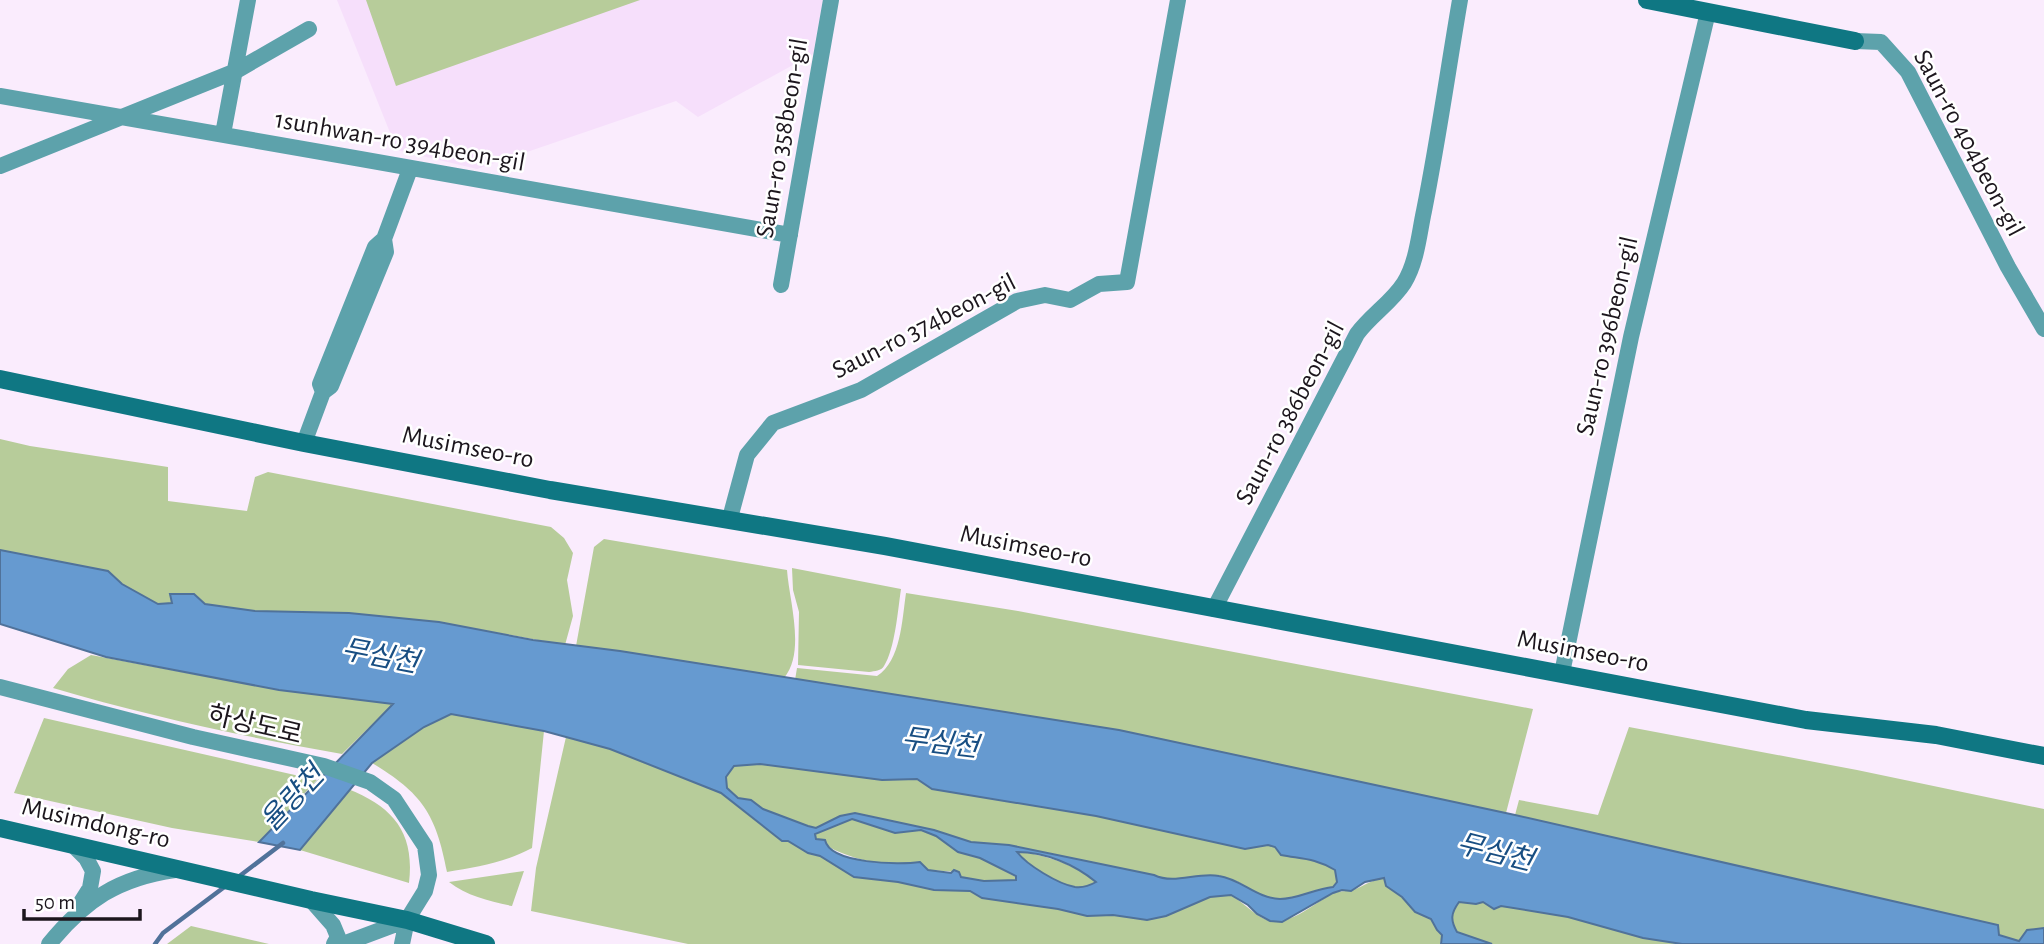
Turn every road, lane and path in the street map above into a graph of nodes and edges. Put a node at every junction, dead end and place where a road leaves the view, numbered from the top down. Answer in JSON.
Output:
{"nodes":[{"id":1,"x":248,"y":0,"type":"edge"},
{"id":2,"x":831,"y":0,"type":"edge"},
{"id":3,"x":1178,"y":0,"type":"edge"},
{"id":4,"x":1460,"y":0,"type":"edge"},
{"id":5,"x":1647,"y":0,"type":"edge"},
{"id":6,"x":1708,"y":12,"type":"junction"},
{"id":7,"x":309,"y":29,"type":"dead end"},
{"id":8,"x":1855,"y":41,"type":"joint"},
{"id":9,"x":236,"y":71,"type":"junction"},
{"id":10,"x":0,"y":96,"type":"edge"},
{"id":11,"x":123,"y":117,"type":"junction"},
{"id":12,"x":223,"y":134,"type":"junction"},
{"id":13,"x":0,"y":166,"type":"edge"},
{"id":14,"x":410,"y":169,"type":"junction"},
{"id":15,"x":790,"y":235,"type":"junction"},
{"id":16,"x":781,"y":285,"type":"dead end"},
{"id":17,"x":2044,"y":329,"type":"edge"},
{"id":18,"x":0,"y":379,"type":"edge"},
{"id":19,"x":304,"y":443,"type":"junction"},
{"id":20,"x":730,"y":518,"type":"junction"},
{"id":21,"x":1214,"y":609,"type":"junction"},
{"id":22,"x":1562,"y":673,"type":"junction"},
{"id":23,"x":0,"y":687,"type":"edge"},
{"id":24,"x":2044,"y":756,"type":"edge"},
{"id":25,"x":0,"y":828,"type":"edge"},
{"id":26,"x":73,"y":845,"type":"junction"},
{"id":27,"x":181,"y":869,"type":"junction"},
{"id":28,"x":311,"y":900,"type":"junction"},
{"id":29,"x":71,"y":918,"type":"junction"},
{"id":30,"x":407,"y":920,"type":"junction"},
{"id":31,"x":49,"y":944,"type":"edge"},
{"id":32,"x":334,"y":944,"type":"edge"},
{"id":33,"x":343,"y":944,"type":"edge"},
{"id":34,"x":402,"y":944,"type":"edge"},
{"id":35,"x":486,"y":944,"type":"edge"}],
"edges":[{"from":1,"to":9,"type":"street"},
{"from":2,"to":15,"type":"street","name":"Saun-ro 358beon-gil"},
{"from":3,"to":20,"type":"street","name":"Saun-ro 374beon-gil"},
{"from":4,"to":21,"type":"street","name":"Saun-ro 386beon-gil"},
{"from":5,"to":6,"type":"street"},
{"from":6,"to":8,"type":"street"},
{"from":6,"to":22,"type":"street","name":"Saun-ro 396beon-gil"},
{"from":7,"to":9,"type":"street"},
{"from":8,"to":17,"type":"street","name":"Saun-ro 404beon-gil"},
{"from":9,"to":11,"type":"street"},
{"from":9,"to":12,"type":"street"},
{"from":10,"to":11,"type":"street","name":"1sunhwan-ro 394beon-gil"},
{"from":11,"to":12,"type":"street","name":"1sunhwan-ro 394beon-gil"},
{"from":11,"to":13,"type":"street"},
{"from":12,"to":14,"type":"street","name":"1sunhwan-ro 394beon-gil"},
{"from":14,"to":15,"type":"street","name":"1sunhwan-ro 394beon-gil"},
{"from":14,"to":19,"type":"street"},
{"from":15,"to":16,"type":"street","name":"Saun-ro 358beon-gil"},
{"from":18,"to":19,"type":"street","name":"Musimseo-ro"},
{"from":19,"to":20,"type":"street","name":"Musimseo-ro"},
{"from":20,"to":21,"type":"street","name":"Musimseo-ro"},
{"from":21,"to":22,"type":"street","name":"Musimseo-ro"},
{"from":22,"to":24,"type":"street","name":"Musimseo-ro"},
{"from":23,"to":30,"type":"street","name":"하상도로"},
{"from":25,"to":26,"type":"street","name":"Musimdong-ro"},
{"from":26,"to":27,"type":"street","name":"Musimdong-ro"},
{"from":26,"to":29,"type":"street"},
{"from":27,"to":28,"type":"street","name":"Musimdong-ro"},
{"from":27,"to":29,"type":"street"},
{"from":28,"to":30,"type":"street"},
{"from":28,"to":32,"type":"street"},
{"from":29,"to":31,"type":"street"},
{"from":30,"to":33,"type":"street"},
{"from":30,"to":34,"type":"street"},
{"from":30,"to":35,"type":"street"}]}
